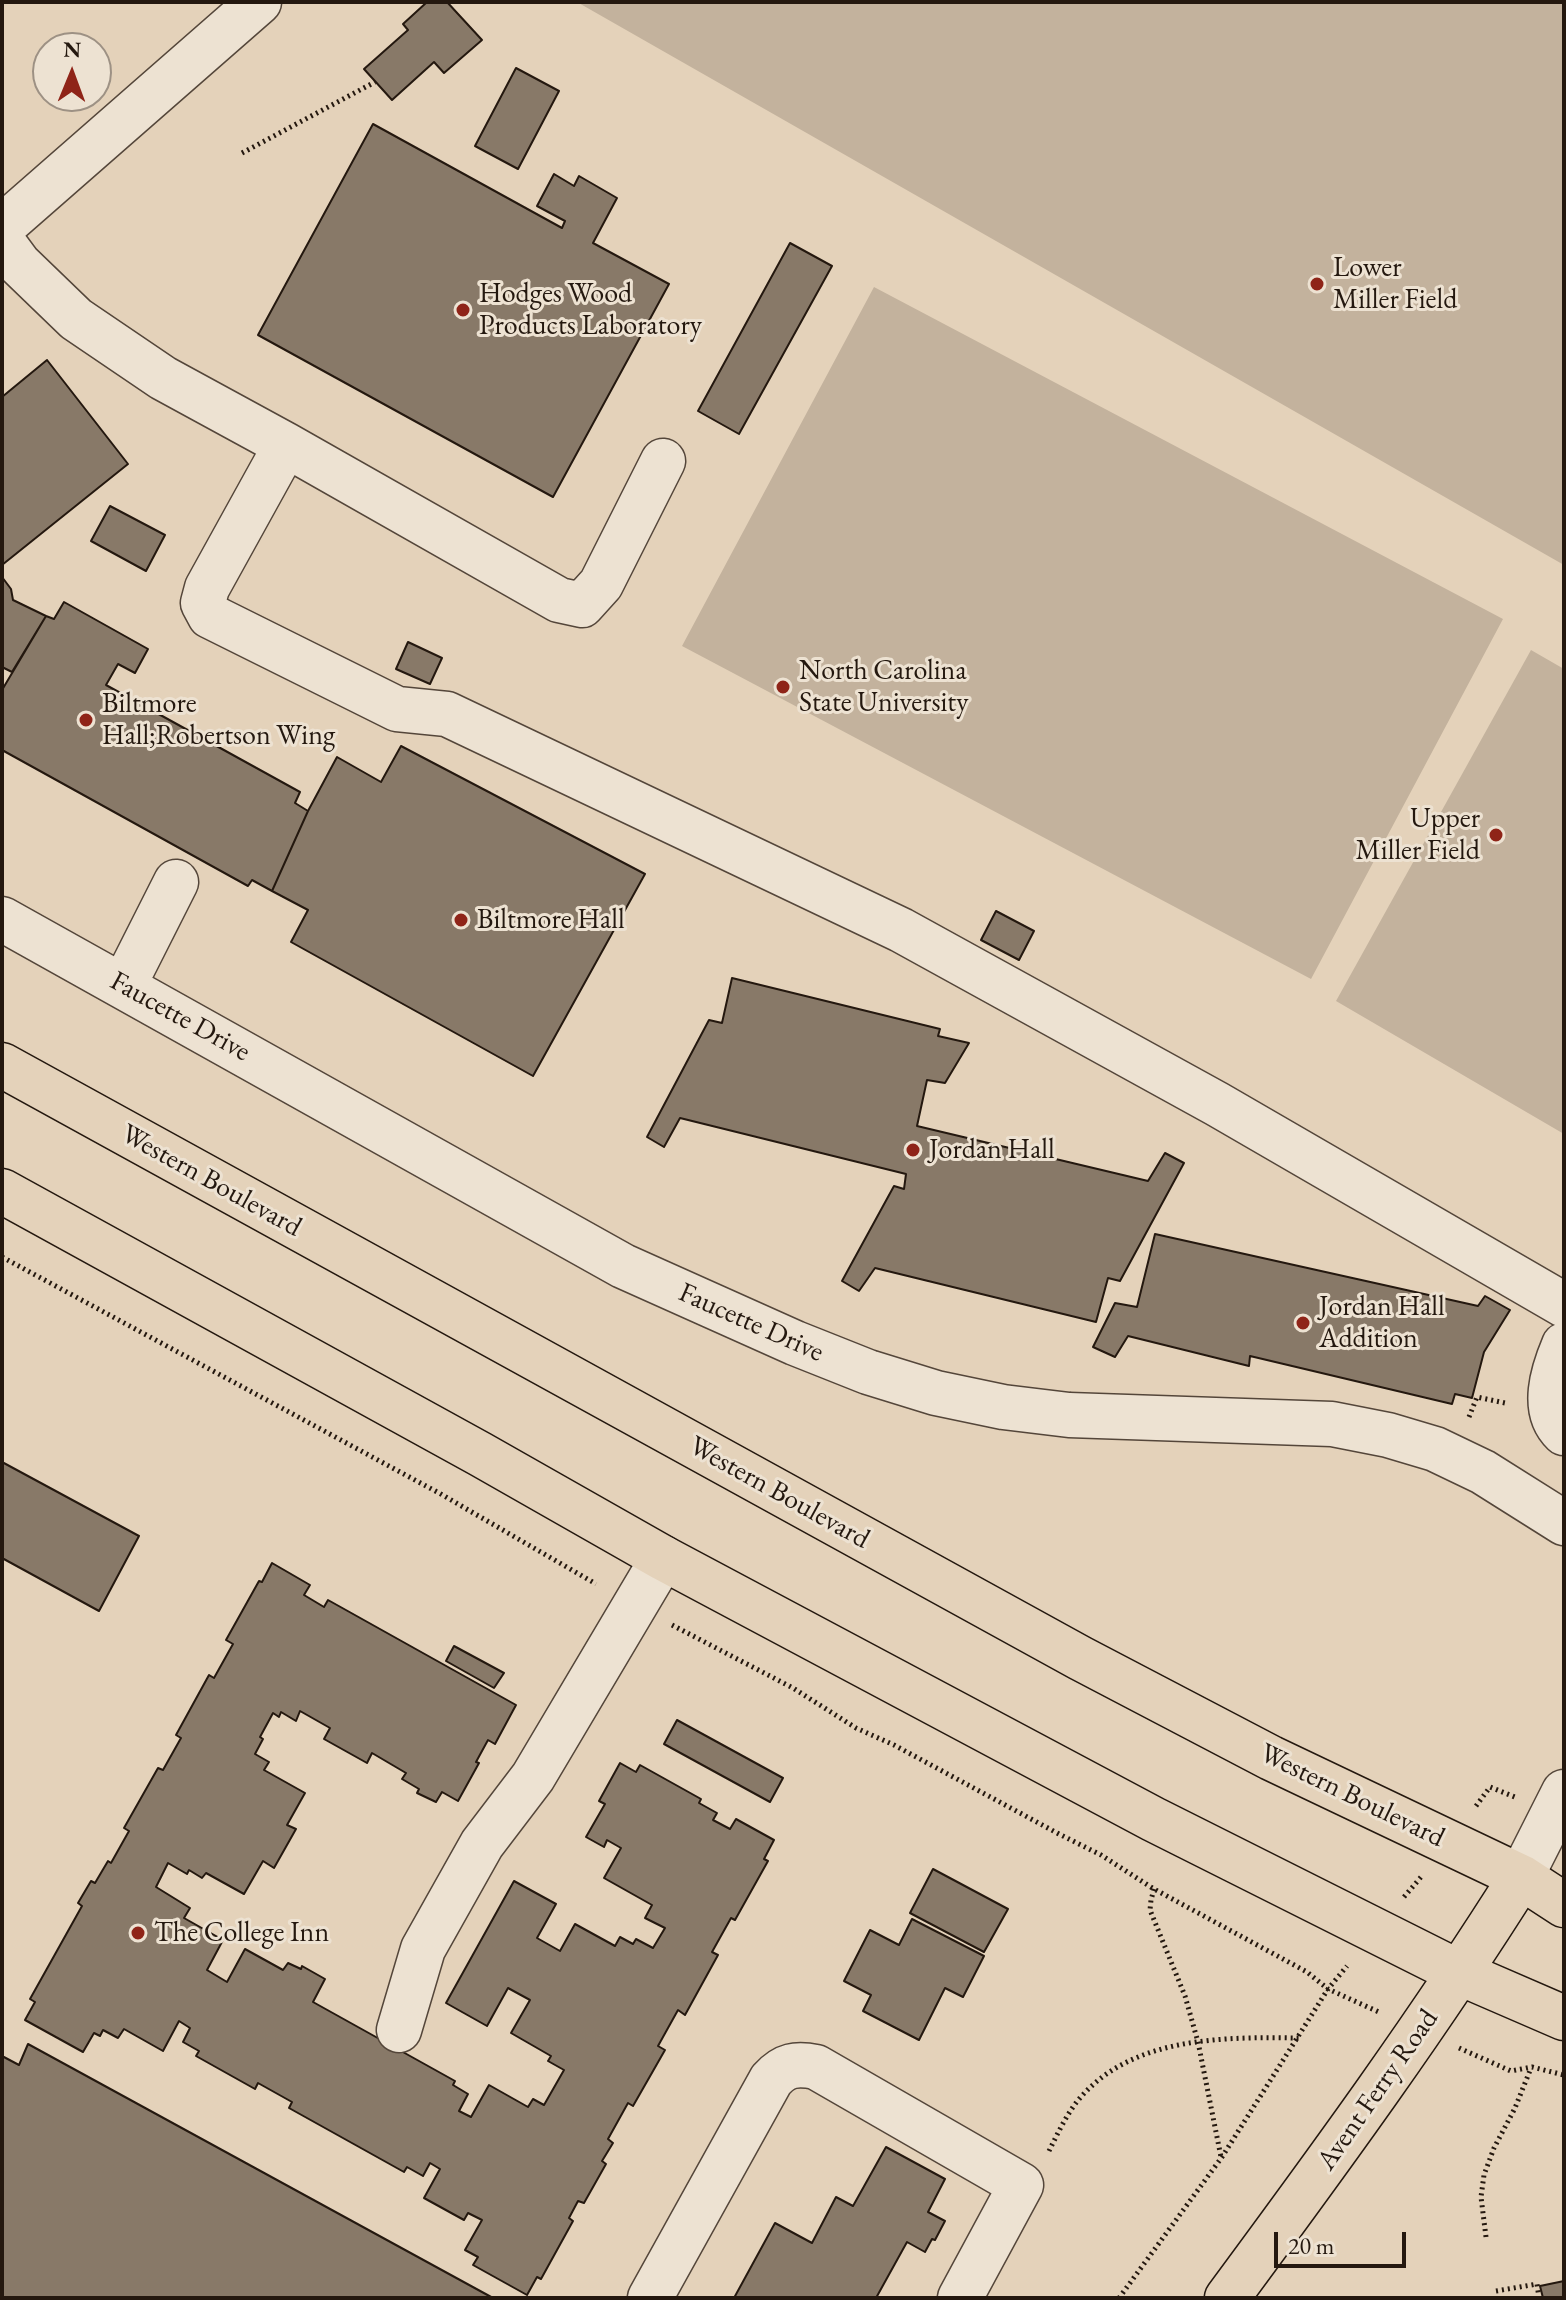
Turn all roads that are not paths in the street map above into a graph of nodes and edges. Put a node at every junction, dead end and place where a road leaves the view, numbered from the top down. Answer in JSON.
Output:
{"nodes":[{"id":1,"x":259,"y":2,"type":"edge"},
{"id":2,"x":2,"y":227,"type":"edge"},
{"id":3,"x":2,"y":241,"type":"edge"},
{"id":4,"x":286,"y":445,"type":"junction"},
{"id":5,"x":663,"y":461,"type":"dead end"},
{"id":6,"x":176,"y":882,"type":"dead end"},
{"id":7,"x":2,"y":919,"type":"edge"},
{"id":8,"x":124,"y":985,"type":"junction"},
{"id":9,"x":2,"y":1065,"type":"edge"},
{"id":10,"x":2,"y":1191,"type":"edge"},
{"id":11,"x":1564,"y":1305,"type":"edge"},
{"id":12,"x":1564,"y":1345,"type":"edge"},
{"id":13,"x":1564,"y":1433,"type":"edge"},
{"id":14,"x":1564,"y":1523,"type":"edge"},
{"id":15,"x":663,"y":1558,"type":"junction"},
{"id":16,"x":1564,"y":1792,"type":"edge"},
{"id":17,"x":1521,"y":1877,"type":"junction"},
{"id":18,"x":1564,"y":1905,"type":"edge"},
{"id":19,"x":1460,"y":1973,"type":"junction"},
{"id":20,"x":1564,"y":2018,"type":"edge"},
{"id":21,"x":399,"y":2030,"type":"dead end"},
{"id":22,"x":650,"y":2298,"type":"edge"},
{"id":23,"x":960,"y":2298,"type":"edge"},
{"id":24,"x":1227,"y":2298,"type":"edge"}],
"edges":[{"from":1,"to":2,"type":"street"},
{"from":3,"to":4,"type":"street"},
{"from":4,"to":5,"type":"street"},
{"from":4,"to":11,"type":"street"},
{"from":6,"to":8,"type":"street"},
{"from":7,"to":8,"type":"street","name":"Faucette Drive"},
{"from":8,"to":14,"type":"street","name":"Faucette Drive"},
{"from":9,"to":17,"type":"main road","name":"Western Boulevard"},
{"from":10,"to":15,"type":"main road"},
{"from":12,"to":13,"type":"street"},
{"from":15,"to":19,"type":"main road"},
{"from":15,"to":21,"type":"street"},
{"from":16,"to":17,"type":"street"},
{"from":17,"to":18,"type":"main road","name":"Western Boulevard"},
{"from":17,"to":19,"type":"main road","name":"Avent Ferry Road"},
{"from":19,"to":20,"type":"main road"},
{"from":19,"to":24,"type":"main road","name":"Avent Ferry Road"},
{"from":22,"to":23,"type":"street"}]}
